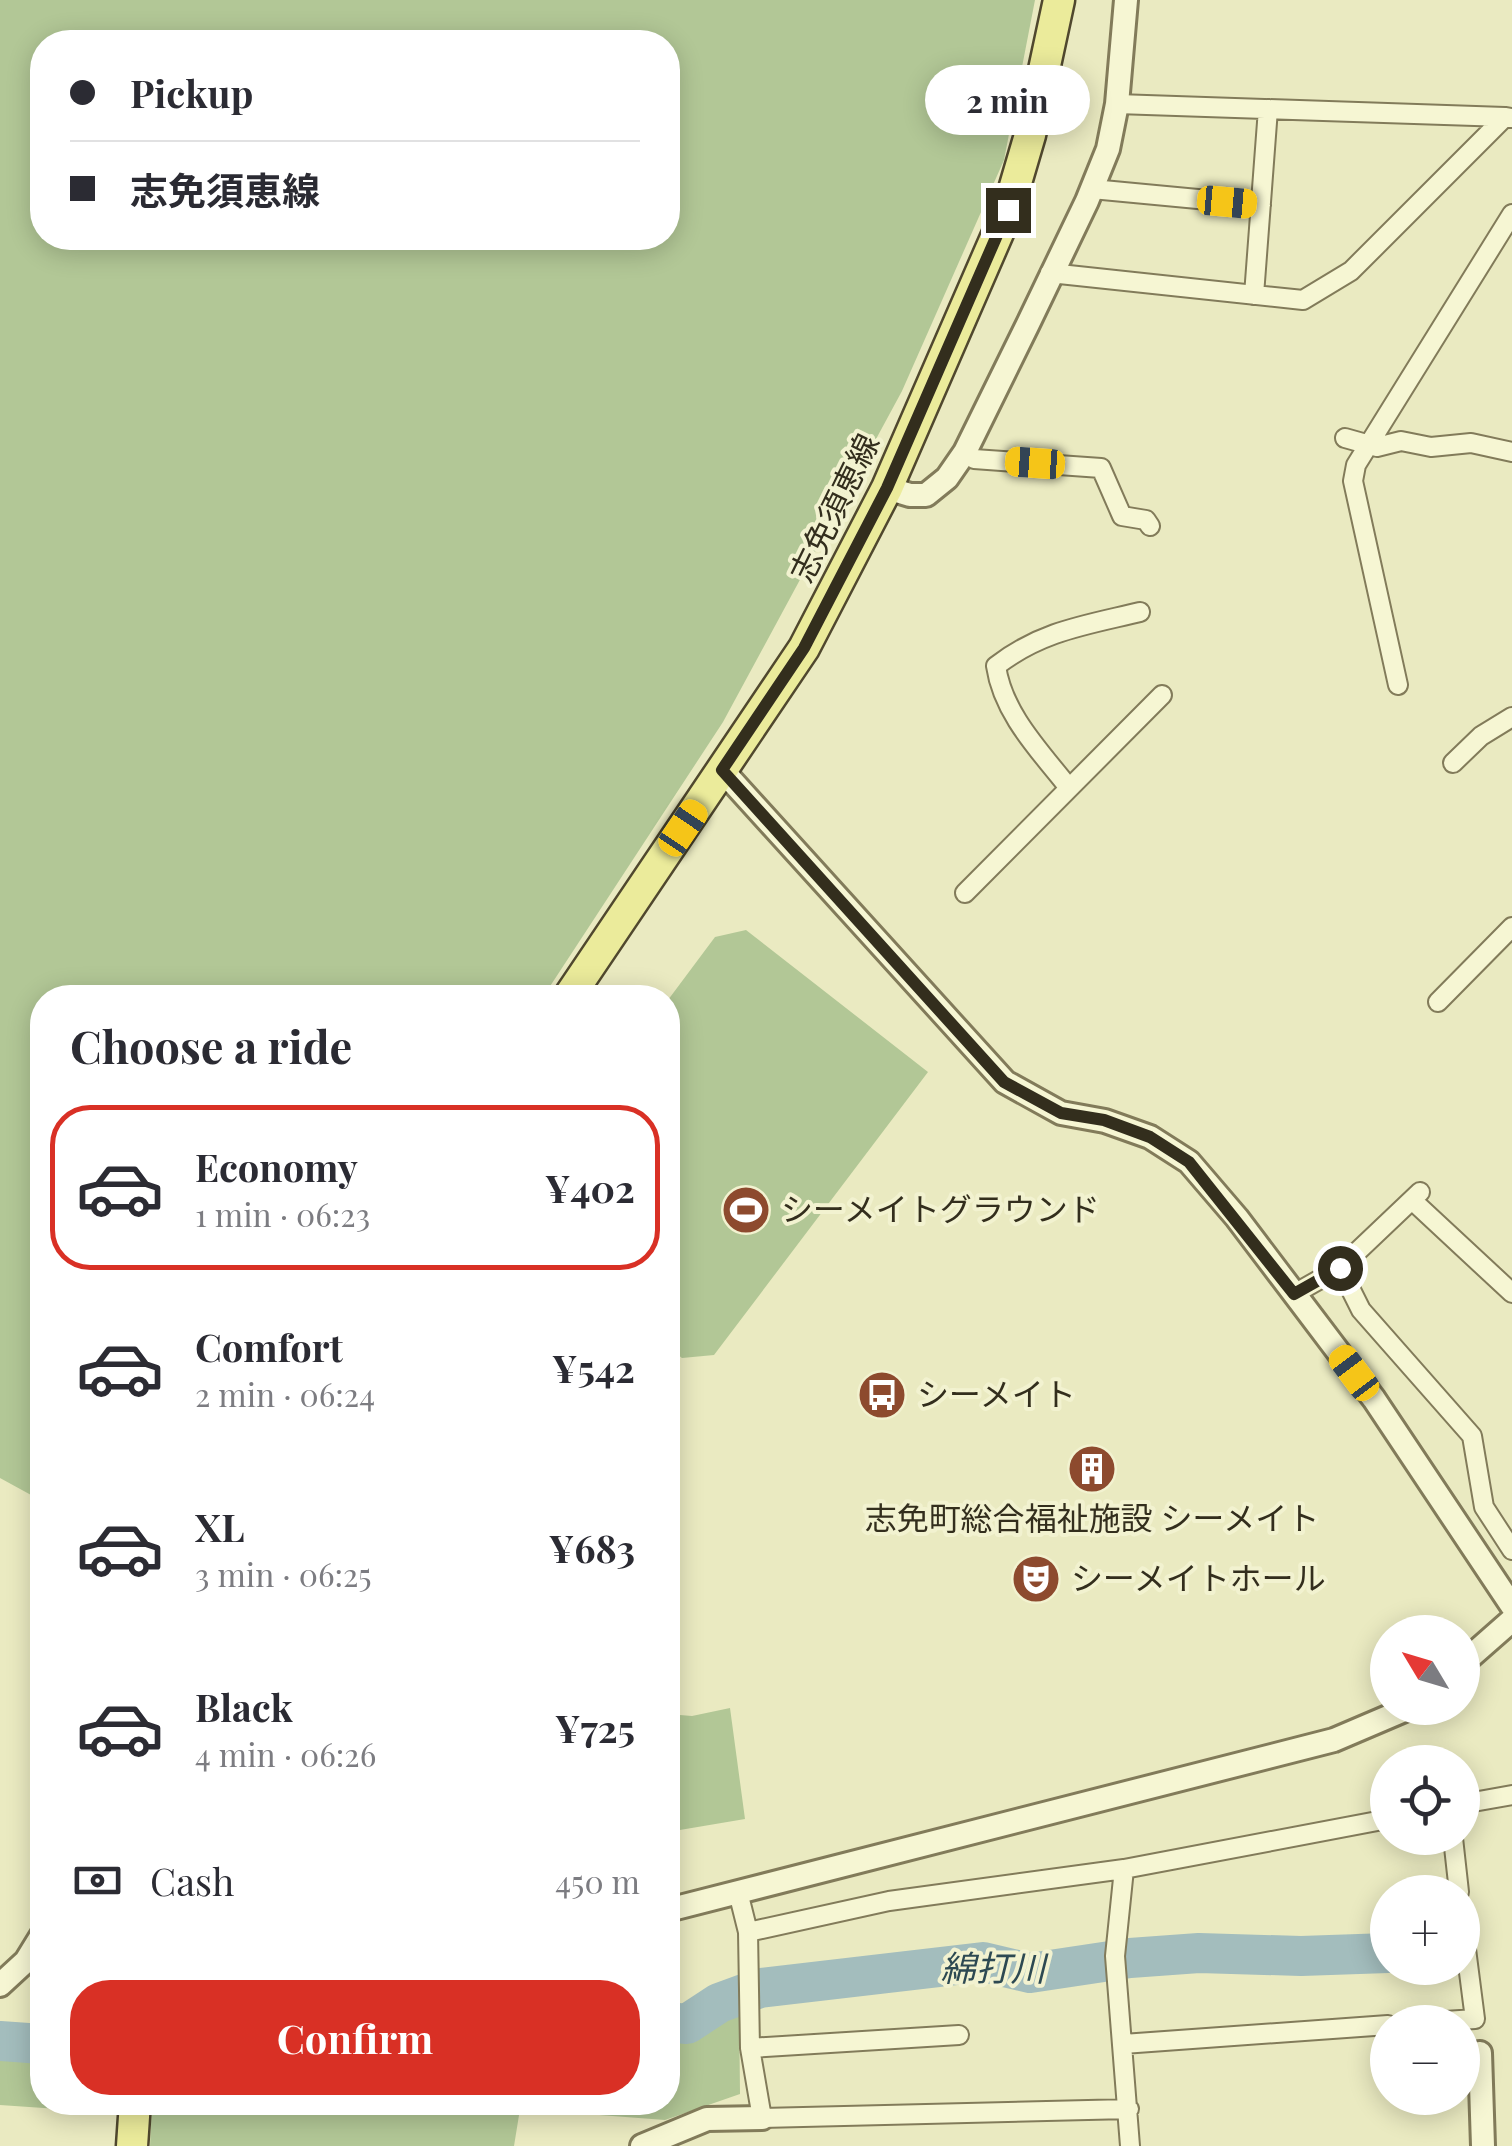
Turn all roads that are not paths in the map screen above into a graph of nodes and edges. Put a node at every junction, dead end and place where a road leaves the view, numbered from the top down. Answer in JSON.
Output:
{"nodes":[{"id":1,"x":1060,"y":0,"type":"edge"},
{"id":2,"x":1126,"y":0,"type":"edge"},
{"id":3,"x":1117,"y":104,"type":"junction"},
{"id":4,"x":1268,"y":109,"type":"junction"},
{"id":5,"x":1508,"y":118,"type":"edge"},
{"id":6,"x":1092,"y":189,"type":"junction"},
{"id":7,"x":1261,"y":205,"type":"junction"},
{"id":8,"x":1512,"y":214,"type":"edge"},
{"id":9,"x":1050,"y":274,"type":"junction"},
{"id":10,"x":1254,"y":295,"type":"junction"},
{"id":11,"x":1345,"y":438,"type":"dead end"},
{"id":12,"x":1367,"y":446,"type":"junction"},
{"id":13,"x":965,"y":452,"type":"junction"},
{"id":14,"x":1512,"y":452,"type":"edge"},
{"id":15,"x":887,"y":488,"type":"junction"},
{"id":16,"x":1150,"y":526,"type":"dead end"},
{"id":17,"x":1140,"y":612,"type":"dead end"},
{"id":18,"x":1398,"y":685,"type":"dead end"},
{"id":19,"x":1162,"y":695,"type":"dead end"},
{"id":20,"x":1512,"y":717,"type":"edge"},
{"id":21,"x":1453,"y":763,"type":"dead end"},
{"id":22,"x":722,"y":770,"type":"junction"},
{"id":23,"x":1069,"y":788,"type":"junction"},
{"id":24,"x":965,"y":893,"type":"dead end"},
{"id":25,"x":1512,"y":928,"type":"edge"},
{"id":26,"x":577,"y":985,"type":"edge"},
{"id":27,"x":1438,"y":1002,"type":"dead end"},
{"id":28,"x":1340,"y":1268,"type":"junction"},
{"id":29,"x":1512,"y":1293,"type":"edge"},
{"id":30,"x":1294,"y":1294,"type":"junction"},
{"id":31,"x":1512,"y":1550,"type":"edge"},
{"id":32,"x":1512,"y":1606,"type":"edge"},
{"id":33,"x":1512,"y":1620,"type":"edge"},
{"id":34,"x":1480,"y":1648,"type":"edge"},
{"id":35,"x":1370,"y":1725,"type":"edge"},
{"id":36,"x":1512,"y":1795,"type":"edge"},
{"id":37,"x":1480,"y":1801,"type":"edge"},
{"id":38,"x":1370,"y":1822,"type":"edge"},
{"id":39,"x":1124,"y":1869,"type":"junction"},
{"id":40,"x":738,"y":1892,"type":"junction"},
{"id":41,"x":680,"y":1907,"type":"edge"},
{"id":42,"x":748,"y":1932,"type":"junction"},
{"id":43,"x":30,"y":1954,"type":"edge"},
{"id":44,"x":0,"y":1986,"type":"edge"},
{"id":45,"x":1370,"y":2027,"type":"edge"},
{"id":46,"x":960,"y":2035,"type":"dead end"},
{"id":47,"x":1123,"y":2044,"type":"junction"},
{"id":48,"x":750,"y":2048,"type":"junction"},
{"id":49,"x":1480,"y":2053,"type":"dead end"},
{"id":50,"x":1129,"y":2108,"type":"junction"},
{"id":51,"x":134,"y":2115,"type":"edge"},
{"id":52,"x":762,"y":2118,"type":"junction"},
{"id":53,"x":132,"y":2146,"type":"edge"},
{"id":54,"x":642,"y":2146,"type":"edge"},
{"id":55,"x":1130,"y":2146,"type":"edge"},
{"id":56,"x":1484,"y":2146,"type":"edge"}],
"edges":[{"from":1,"to":15,"type":"main road","name":"志免須恵線"},
{"from":2,"to":3,"type":"street"},
{"from":3,"to":4,"type":"street"},
{"from":3,"to":6,"type":"street"},
{"from":4,"to":5,"type":"street"},
{"from":4,"to":7,"type":"street"},
{"from":5,"to":10,"type":"street"},
{"from":6,"to":7,"type":"street"},
{"from":6,"to":9,"type":"street"},
{"from":7,"to":10,"type":"street"},
{"from":8,"to":12,"type":"street"},
{"from":9,"to":10,"type":"street"},
{"from":9,"to":13,"type":"street"},
{"from":11,"to":12,"type":"street"},
{"from":12,"to":14,"type":"street"},
{"from":12,"to":18,"type":"street"},
{"from":13,"to":15,"type":"street"},
{"from":13,"to":16,"type":"street"},
{"from":15,"to":22,"type":"main road","name":"志免須恵線"},
{"from":17,"to":23,"type":"street"},
{"from":19,"to":23,"type":"street"},
{"from":20,"to":21,"type":"street"},
{"from":22,"to":26,"type":"main road","name":"志免須恵線"},
{"from":22,"to":30,"type":"street"},
{"from":23,"to":24,"type":"street"},
{"from":25,"to":27,"type":"street"},
{"from":28,"to":29,"type":"street"},
{"from":28,"to":30,"type":"street"},
{"from":28,"to":31,"type":"street"},
{"from":30,"to":32,"type":"street"},
{"from":33,"to":34,"type":"street"},
{"from":35,"to":40,"type":"street"},
{"from":36,"to":37,"type":"street"},
{"from":38,"to":39,"type":"street"},
{"from":39,"to":42,"type":"street"},
{"from":39,"to":47,"type":"street"},
{"from":40,"to":41,"type":"street"},
{"from":40,"to":42,"type":"street"},
{"from":42,"to":48,"type":"street"},
{"from":43,"to":44,"type":"street"},
{"from":45,"to":47,"type":"street"},
{"from":46,"to":48,"type":"street"},
{"from":47,"to":50,"type":"street"},
{"from":48,"to":52,"type":"street"},
{"from":49,"to":56,"type":"street"},
{"from":50,"to":52,"type":"street"},
{"from":50,"to":55,"type":"street"},
{"from":51,"to":53,"type":"main road"},
{"from":52,"to":54,"type":"street"}]}
